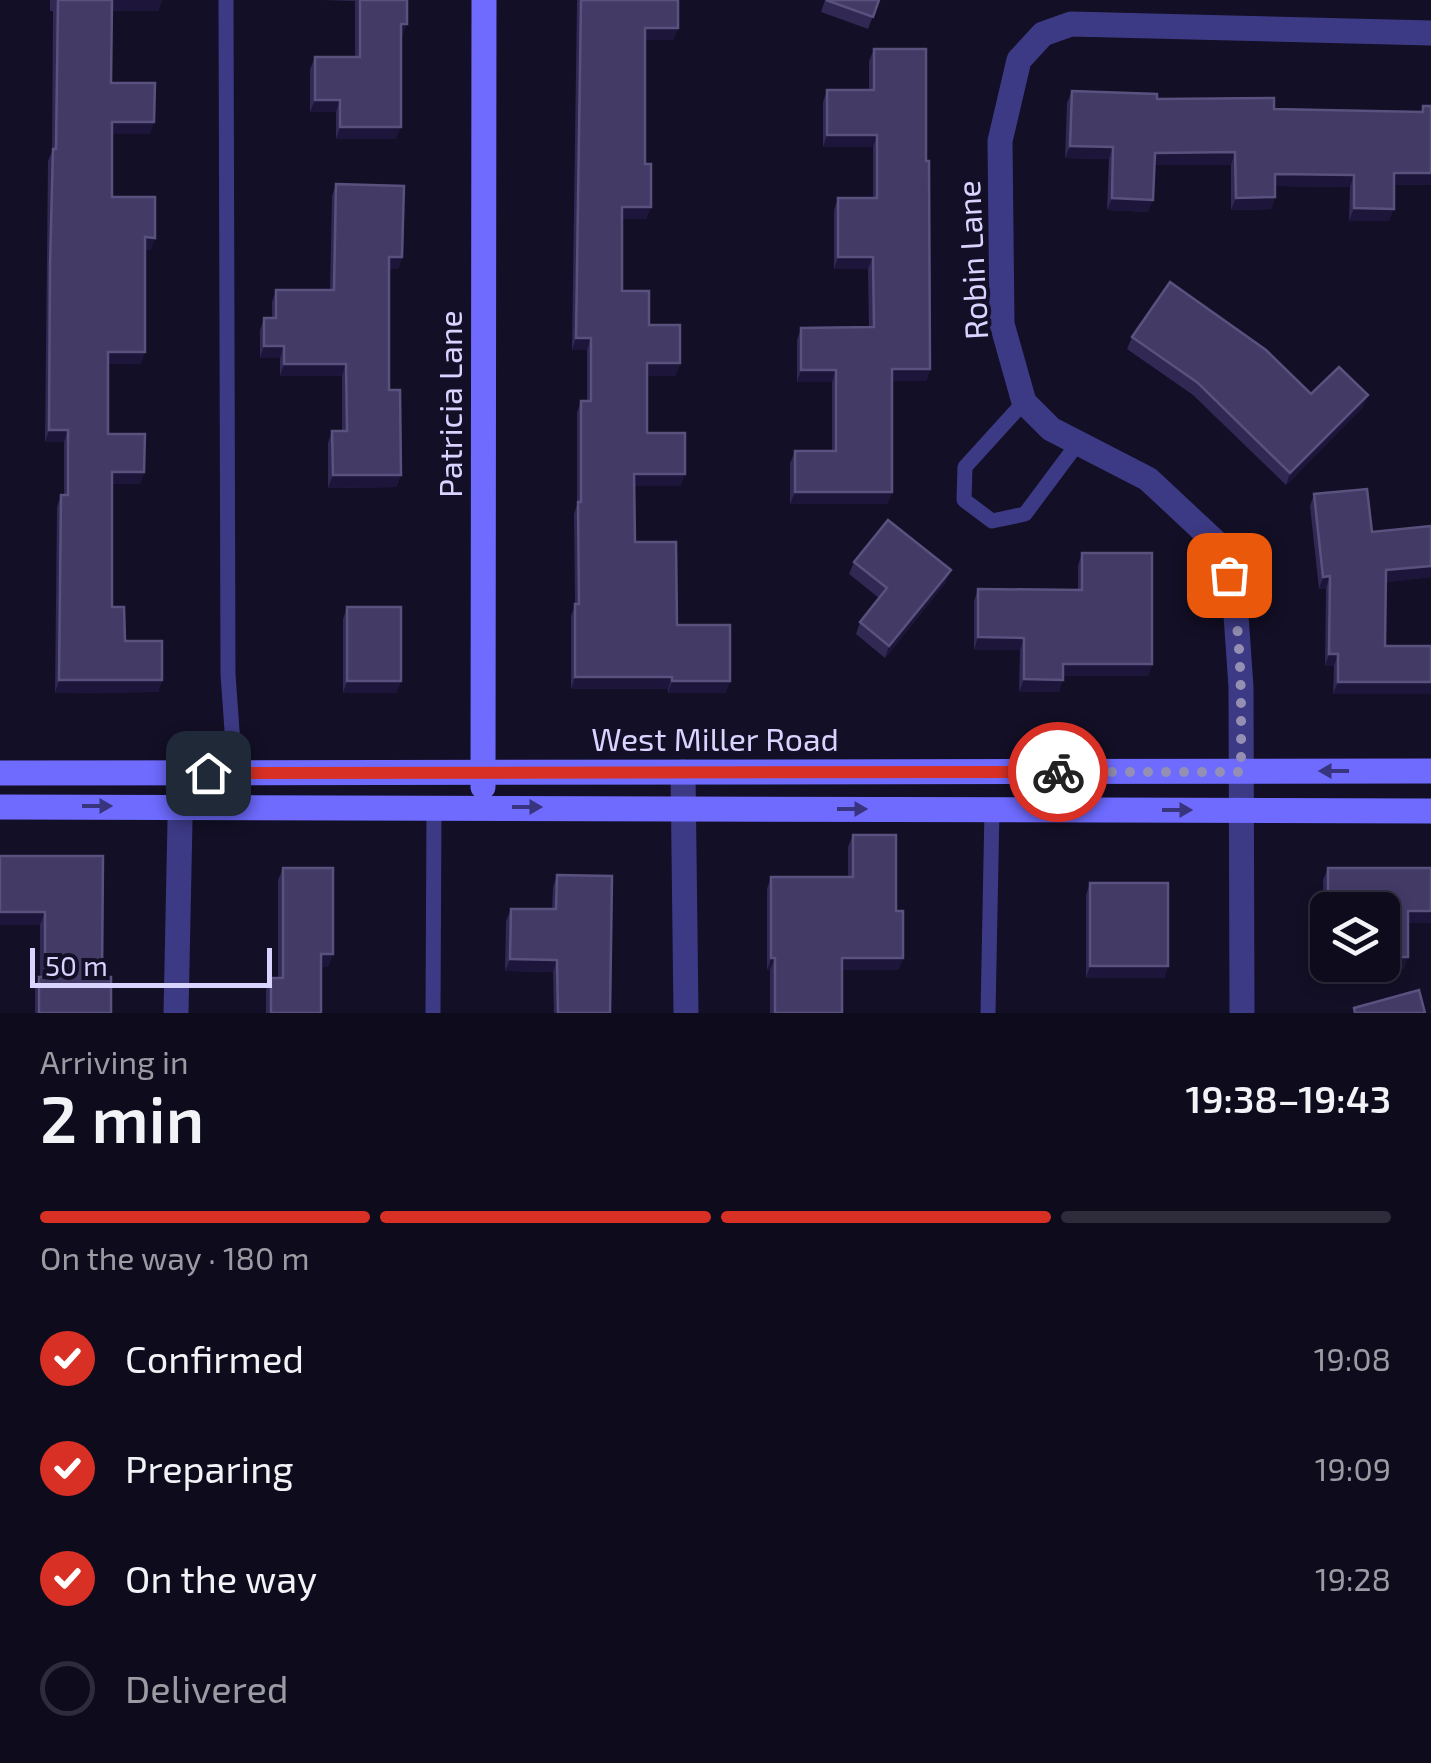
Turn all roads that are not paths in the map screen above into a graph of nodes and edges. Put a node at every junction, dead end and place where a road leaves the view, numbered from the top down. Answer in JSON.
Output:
{"nodes":[{"id":1,"x":226,"y":0,"type":"edge"},
{"id":2,"x":484,"y":0,"type":"edge"},
{"id":3,"x":1431,"y":32,"type":"edge"},
{"id":4,"x":1024,"y":402,"type":"junction"},
{"id":5,"x":1078,"y":443,"type":"junction"},
{"id":6,"x":1431,"y":771,"type":"edge"},
{"id":7,"x":484,"y":772,"type":"junction"},
{"id":8,"x":684,"y":772,"type":"junction"},
{"id":9,"x":1241,"y":772,"type":"junction"},
{"id":10,"x":0,"y":773,"type":"edge"},
{"id":11,"x":181,"y":773,"type":"junction"},
{"id":12,"x":235,"y":773,"type":"junction"},
{"id":13,"x":0,"y":806,"type":"edge"},
{"id":14,"x":181,"y":806,"type":"junction"},
{"id":15,"x":434,"y":807,"type":"junction"},
{"id":16,"x":482,"y":807,"type":"junction"},
{"id":17,"x":684,"y":808,"type":"junction"},
{"id":18,"x":992,"y":809,"type":"junction"},
{"id":19,"x":1241,"y":810,"type":"junction"},
{"id":20,"x":1431,"y":811,"type":"edge"},
{"id":21,"x":176,"y":1013,"type":"edge"},
{"id":22,"x":433,"y":1013,"type":"edge"},
{"id":23,"x":686,"y":1013,"type":"edge"},
{"id":24,"x":988,"y":1013,"type":"edge"},
{"id":25,"x":1242,"y":1013,"type":"edge"}],
"edges":[{"from":1,"to":12,"type":"lane"},
{"from":2,"to":7,"type":"main road","name":"Patricia Lane"},
{"from":3,"to":4,"type":"street","name":"Robin Lane"},
{"from":4,"to":5,"type":"street"},
{"from":4,"to":5,"type":"lane"},
{"from":5,"to":9,"type":"street"},
{"from":6,"to":9,"type":"main road","name":"West Miller Road","one_way":true},
{"from":7,"to":8,"type":"main road","name":"West Miller Road"},
{"from":7,"to":12,"type":"main road","name":"West Miller Road"},
{"from":7,"to":16,"type":"main road","name":"Patricia Lane"},
{"from":8,"to":9,"type":"main road","name":"West Miller Road"},
{"from":8,"to":17,"type":"street"},
{"from":9,"to":19,"type":"street"},
{"from":10,"to":11,"type":"main road","name":"West Miller Road"},
{"from":11,"to":12,"type":"main road","name":"West Miller Road"},
{"from":11,"to":14,"type":"street"},
{"from":13,"to":14,"type":"main road","name":"West Miller Road","one_way":true},
{"from":14,"to":15,"type":"main road","name":"West Miller Road"},
{"from":14,"to":21,"type":"street"},
{"from":15,"to":16,"type":"main road","name":"West Miller Road"},
{"from":15,"to":22,"type":"lane"},
{"from":16,"to":17,"type":"main road","name":"West Miller Road","one_way":true},
{"from":17,"to":18,"type":"main road","name":"West Miller Road","one_way":true},
{"from":17,"to":23,"type":"street"},
{"from":18,"to":19,"type":"main road","name":"West Miller Road","one_way":true},
{"from":18,"to":24,"type":"lane"},
{"from":19,"to":20,"type":"main road","name":"West Miller Road"},
{"from":19,"to":25,"type":"street"}]}
